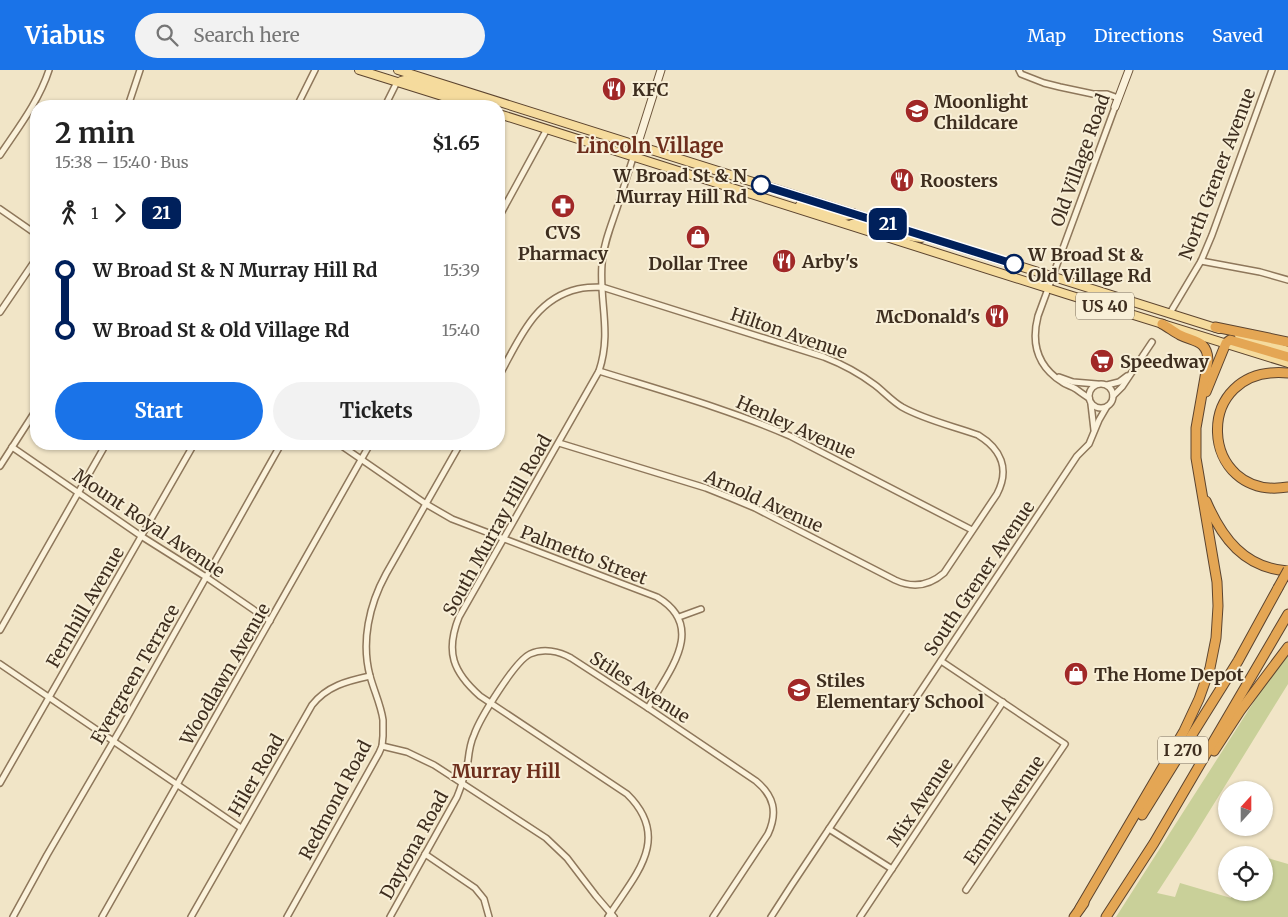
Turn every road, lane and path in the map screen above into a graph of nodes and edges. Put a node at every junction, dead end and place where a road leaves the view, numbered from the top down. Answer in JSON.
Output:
{"nodes":[{"id":1,"x":49,"y":70,"type":"edge"},
{"id":2,"x":140,"y":70,"type":"edge"},
{"id":3,"x":315,"y":70,"type":"edge"},
{"id":4,"x":359,"y":70,"type":"edge"},
{"id":5,"x":398,"y":70,"type":"edge"},
{"id":6,"x":661,"y":70,"type":"edge"},
{"id":7,"x":1128,"y":70,"type":"edge"},
{"id":8,"x":1272,"y":70,"type":"edge"},
{"id":9,"x":1019,"y":71,"type":"edge"},
{"id":10,"x":397,"y":82,"type":"junction"},
{"id":11,"x":486,"y":98,"type":"junction"},
{"id":12,"x":1118,"y":98,"type":"junction"},
{"id":13,"x":36,"y":100,"type":"edge"},
{"id":14,"x":130,"y":100,"type":"edge"},
{"id":15,"x":300,"y":100,"type":"edge"},
{"id":16,"x":388,"y":100,"type":"edge"},
{"id":17,"x":454,"y":100,"type":"edge"},
{"id":18,"x":492,"y":100,"type":"edge"},
{"id":19,"x":505,"y":104,"type":"edge"},
{"id":20,"x":1115,"y":107,"type":"joint"},
{"id":21,"x":30,"y":110,"type":"edge"},
{"id":22,"x":505,"y":116,"type":"edge"},
{"id":23,"x":547,"y":129,"type":"junction"},
{"id":24,"x":637,"y":146,"type":"junction"},
{"id":25,"x":0,"y":155,"type":"edge"},
{"id":26,"x":633,"y":157,"type":"junction"},
{"id":27,"x":505,"y":206,"type":"edge"},
{"id":28,"x":791,"y":206,"type":"junction"},
{"id":29,"x":0,"y":209,"type":"edge"},
{"id":30,"x":853,"y":213,"type":"junction"},
{"id":31,"x":848,"y":224,"type":"junction"},
{"id":32,"x":30,"y":230,"type":"edge"},
{"id":33,"x":925,"y":236,"type":"junction"},
{"id":34,"x":1201,"y":261,"type":"junction"},
{"id":35,"x":30,"y":268,"type":"edge"},
{"id":36,"x":1053,"y":276,"type":"junction"},
{"id":37,"x":1288,"y":280,"type":"edge"},
{"id":38,"x":602,"y":287,"type":"junction"},
{"id":39,"x":1048,"y":288,"type":"junction"},
{"id":40,"x":0,"y":312,"type":"edge"},
{"id":41,"x":1170,"y":313,"type":"junction"},
{"id":42,"x":1162,"y":324,"type":"junction"},
{"id":43,"x":1215,"y":327,"type":"junction"},
{"id":44,"x":1152,"y":342,"type":"dead end"},
{"id":45,"x":1288,"y":342,"type":"edge"},
{"id":46,"x":1226,"y":343,"type":"junction"},
{"id":47,"x":1288,"y":351,"type":"edge"},
{"id":48,"x":1288,"y":356,"type":"edge"},
{"id":49,"x":1288,"y":363,"type":"edge"},
{"id":50,"x":505,"y":366,"type":"edge"},
{"id":51,"x":1133,"y":370,"type":"junction"},
{"id":52,"x":599,"y":371,"type":"junction"},
{"id":53,"x":1051,"y":373,"type":"junction"},
{"id":54,"x":1288,"y":373,"type":"edge"},
{"id":55,"x":1098,"y":384,"type":"junction"},
{"id":56,"x":1107,"y":386,"type":"junction"},
{"id":57,"x":1113,"y":396,"type":"junction"},
{"id":58,"x":1090,"y":401,"type":"junction"},
{"id":59,"x":1106,"y":408,"type":"junction"},
{"id":60,"x":1200,"y":409,"type":"junction"},
{"id":61,"x":30,"y":419,"type":"edge"},
{"id":62,"x":1094,"y":430,"type":"junction"},
{"id":63,"x":559,"y":442,"type":"junction"},
{"id":64,"x":12,"y":447,"type":"junction"},
{"id":65,"x":102,"y":450,"type":"edge"},
{"id":66,"x":191,"y":450,"type":"edge"},
{"id":67,"x":278,"y":450,"type":"edge"},
{"id":68,"x":348,"y":450,"type":"edge"},
{"id":69,"x":367,"y":450,"type":"edge"},
{"id":70,"x":457,"y":450,"type":"edge"},
{"id":71,"x":362,"y":459,"type":"junction"},
{"id":72,"x":0,"y":466,"type":"edge"},
{"id":73,"x":1288,"y":487,"type":"edge"},
{"id":74,"x":1200,"y":489,"type":"junction"},
{"id":75,"x":78,"y":492,"type":"junction"},
{"id":76,"x":426,"y":504,"type":"junction"},
{"id":77,"x":972,"y":530,"type":"junction"},
{"id":78,"x":141,"y":536,"type":"junction"},
{"id":79,"x":503,"y":540,"type":"junction"},
{"id":80,"x":1288,"y":570,"type":"edge"},
{"id":81,"x":206,"y":577,"type":"junction"},
{"id":82,"x":702,"y":609,"type":"dead end"},
{"id":83,"x":1288,"y":614,"type":"edge"},
{"id":84,"x":679,"y":617,"type":"junction"},
{"id":85,"x":270,"y":621,"type":"junction"},
{"id":86,"x":0,"y":630,"type":"edge"},
{"id":87,"x":1288,"y":646,"type":"edge"},
{"id":88,"x":941,"y":661,"type":"junction"},
{"id":89,"x":0,"y":664,"type":"edge"},
{"id":90,"x":370,"y":676,"type":"junction"},
{"id":91,"x":49,"y":697,"type":"junction"},
{"id":92,"x":1003,"y":702,"type":"junction"},
{"id":93,"x":491,"y":703,"type":"junction"},
{"id":94,"x":648,"y":708,"type":"junction"},
{"id":95,"x":112,"y":741,"type":"junction"},
{"id":96,"x":382,"y":746,"type":"junction"},
{"id":97,"x":0,"y":783,"type":"edge"},
{"id":98,"x":463,"y":783,"type":"junction"},
{"id":99,"x":177,"y":785,"type":"junction"},
{"id":100,"x":241,"y":828,"type":"junction"},
{"id":101,"x":829,"y":829,"type":"junction"},
{"id":102,"x":1154,"y":843,"type":"junction"},
{"id":103,"x":425,"y":854,"type":"junction"},
{"id":104,"x":892,"y":869,"type":"junction"},
{"id":105,"x":966,"y":890,"type":"dead end"},
{"id":106,"x":1080,"y":908,"type":"junction"},
{"id":107,"x":611,"y":916,"type":"edge"},
{"id":108,"x":13,"y":917,"type":"edge"},
{"id":109,"x":102,"y":917,"type":"edge"},
{"id":110,"x":191,"y":917,"type":"edge"},
{"id":111,"x":287,"y":917,"type":"edge"},
{"id":112,"x":390,"y":917,"type":"edge"},
{"id":113,"x":490,"y":917,"type":"edge"},
{"id":114,"x":713,"y":917,"type":"edge"},
{"id":115,"x":772,"y":917,"type":"edge"},
{"id":116,"x":860,"y":917,"type":"edge"},
{"id":117,"x":1074,"y":917,"type":"edge"},
{"id":118,"x":1106,"y":917,"type":"edge"}],
"edges":[{"from":1,"to":13,"type":"street"},
{"from":2,"to":14,"type":"street"},
{"from":3,"to":15,"type":"street"},
{"from":4,"to":10,"type":"main road"},
{"from":5,"to":11,"type":"main road","number":"US 40"},
{"from":6,"to":24,"type":"street"},
{"from":7,"to":12,"type":"street","name":"Old Village Road"},
{"from":8,"to":34,"type":"street","name":"North Grener Avenue"},
{"from":9,"to":12,"type":"street"},
{"from":10,"to":11,"type":"main road"},
{"from":10,"to":16,"type":"street"},
{"from":10,"to":17,"type":"main road"},
{"from":11,"to":18,"type":"main road","number":"US 40"},
{"from":12,"to":20,"type":"street","name":"Old Village Road"},
{"from":19,"to":24,"type":"main road","number":"US 40"},
{"from":20,"to":36,"type":"street","name":"Old Village Road"},
{"from":21,"to":25,"type":"street"},
{"from":22,"to":23,"type":"main road","number":"US 40"},
{"from":23,"to":26,"type":"main road","number":"US 40"},
{"from":23,"to":27,"type":"street"},
{"from":24,"to":26,"type":"street","name":"South Murray Hill Road"},
{"from":24,"to":30,"type":"main road","number":"US 40"},
{"from":26,"to":28,"type":"main road","number":"US 40"},
{"from":26,"to":38,"type":"street","name":"South Murray Hill Road"},
{"from":28,"to":30,"type":"main road"},
{"from":28,"to":31,"type":"main road","number":"US 40"},
{"from":29,"to":32,"type":"street"},
{"from":30,"to":33,"type":"main road","number":"US 40"},
{"from":31,"to":33,"type":"main road"},
{"from":31,"to":39,"type":"main road","number":"US 40"},
{"from":33,"to":36,"type":"main road","number":"US 40"},
{"from":34,"to":37,"type":"street"},
{"from":34,"to":41,"type":"street","name":"North Grener Avenue"},
{"from":35,"to":40,"type":"street"},
{"from":36,"to":39,"type":"street","name":"Old Village Road"},
{"from":36,"to":41,"type":"main road","number":"US 40"},
{"from":38,"to":50,"type":"street"},
{"from":38,"to":52,"type":"street","name":"South Murray Hill Road"},
{"from":38,"to":77,"type":"street","name":"Hilton Avenue"},
{"from":39,"to":42,"type":"main road","number":"US 40"},
{"from":39,"to":53,"type":"street"},
{"from":41,"to":43,"type":"main road","number":"US 40"},
{"from":42,"to":46,"type":"main road","number":"US 40"},
{"from":42,"to":60,"type":"highway"},
{"from":43,"to":45,"type":"highway"},
{"from":43,"to":47,"type":"main road","number":"US 40"},
{"from":44,"to":51,"type":"street"},
{"from":46,"to":48,"type":"highway"},
{"from":46,"to":49,"type":"main road","number":"US 40"},
{"from":46,"to":60,"type":"highway"},
{"from":51,"to":56,"type":"street"},
{"from":51,"to":57,"type":"street"},
{"from":52,"to":63,"type":"street","name":"South Murray Hill Road"},
{"from":52,"to":77,"type":"street","name":"Henley Avenue"},
{"from":53,"to":55,"type":"street"},
{"from":53,"to":58,"type":"street"},
{"from":54,"to":73,"type":"highway"},
{"from":55,"to":56,"type":"street"},
{"from":55,"to":58,"type":"street"},
{"from":56,"to":57,"type":"street"},
{"from":57,"to":59,"type":"street"},
{"from":58,"to":59,"type":"street"},
{"from":58,"to":62,"type":"street"},
{"from":59,"to":62,"type":"street","name":"South Grener Avenue"},
{"from":60,"to":74,"type":"highway"},
{"from":61,"to":64,"type":"street"},
{"from":62,"to":88,"type":"street","name":"South Grener Avenue"},
{"from":63,"to":77,"type":"street","name":"Arnold Avenue"},
{"from":63,"to":79,"type":"street","name":"South Murray Hill Road"},
{"from":64,"to":72,"type":"street"},
{"from":64,"to":75,"type":"street","name":"Mount Royal Avenue"},
{"from":65,"to":75,"type":"street"},
{"from":66,"to":78,"type":"street","name":"Fernhill Avenue"},
{"from":67,"to":81,"type":"street","name":"Evergreen Terrace"},
{"from":68,"to":71,"type":"street","name":"Palmetto Street"},
{"from":69,"to":71,"type":"street","name":"Woodlawn Avenue"},
{"from":70,"to":76,"type":"street","name":"Redmond Road"},
{"from":71,"to":76,"type":"street","name":"Palmetto Street"},
{"from":71,"to":85,"type":"street","name":"Woodlawn Avenue"},
{"from":74,"to":80,"type":"highway"},
{"from":74,"to":106,"type":"highway"},
{"from":75,"to":78,"type":"street","name":"Mount Royal Avenue"},
{"from":75,"to":86,"type":"street"},
{"from":76,"to":79,"type":"street","name":"Palmetto Street"},
{"from":76,"to":90,"type":"street","name":"Redmond Road"},
{"from":78,"to":81,"type":"street","name":"Mount Royal Avenue"},
{"from":78,"to":91,"type":"street","name":"Fernhill Avenue"},
{"from":79,"to":84,"type":"street","name":"Palmetto Street"},
{"from":79,"to":93,"type":"street","name":"South Murray Hill Road"},
{"from":80,"to":106,"type":"highway","number":"I 270","bridge":true},
{"from":81,"to":85,"type":"street","name":"Mount Royal Avenue"},
{"from":81,"to":95,"type":"street","name":"Evergreen Terrace"},
{"from":82,"to":84,"type":"street"},
{"from":83,"to":102,"type":"highway","number":"I 270"},
{"from":84,"to":94,"type":"street"},
{"from":85,"to":99,"type":"street","name":"Woodlawn Avenue"},
{"from":87,"to":102,"type":"highway"},
{"from":88,"to":92,"type":"street"},
{"from":88,"to":101,"type":"street","name":"South Grener Avenue"},
{"from":89,"to":91,"type":"street"},
{"from":90,"to":96,"type":"street","name":"Redmond Road"},
{"from":90,"to":100,"type":"street","name":"Hiler Road"},
{"from":91,"to":95,"type":"street"},
{"from":91,"to":97,"type":"street","name":"Fernhill Avenue"},
{"from":92,"to":104,"type":"street","name":"Mix Avenue"},
{"from":92,"to":105,"type":"street","name":"Emmit Avenue"},
{"from":93,"to":94,"type":"street","name":"Stiles Avenue"},
{"from":93,"to":98,"type":"street","name":"Daytona Road"},
{"from":93,"to":107,"type":"street","name":"South Murray Hill Road"},
{"from":94,"to":114,"type":"street","name":"Stiles Avenue"},
{"from":95,"to":99,"type":"street"},
{"from":95,"to":108,"type":"street","name":"Evergreen Terrace"},
{"from":96,"to":98,"type":"street"},
{"from":96,"to":111,"type":"street","name":"Redmond Road"},
{"from":98,"to":103,"type":"street","name":"Daytona Road"},
{"from":98,"to":107,"type":"street"},
{"from":99,"to":100,"type":"street"},
{"from":99,"to":109,"type":"street","name":"Woodlawn Avenue"},
{"from":100,"to":110,"type":"street","name":"Hiler Road"},
{"from":101,"to":104,"type":"street"},
{"from":101,"to":115,"type":"street","name":"South Grener Avenue"},
{"from":102,"to":118,"type":"highway","number":"I 270"},
{"from":103,"to":112,"type":"street","name":"Daytona Road"},
{"from":103,"to":113,"type":"street"},
{"from":104,"to":116,"type":"street","name":"Mix Avenue"},
{"from":106,"to":117,"type":"highway","number":"I 270"}]}
